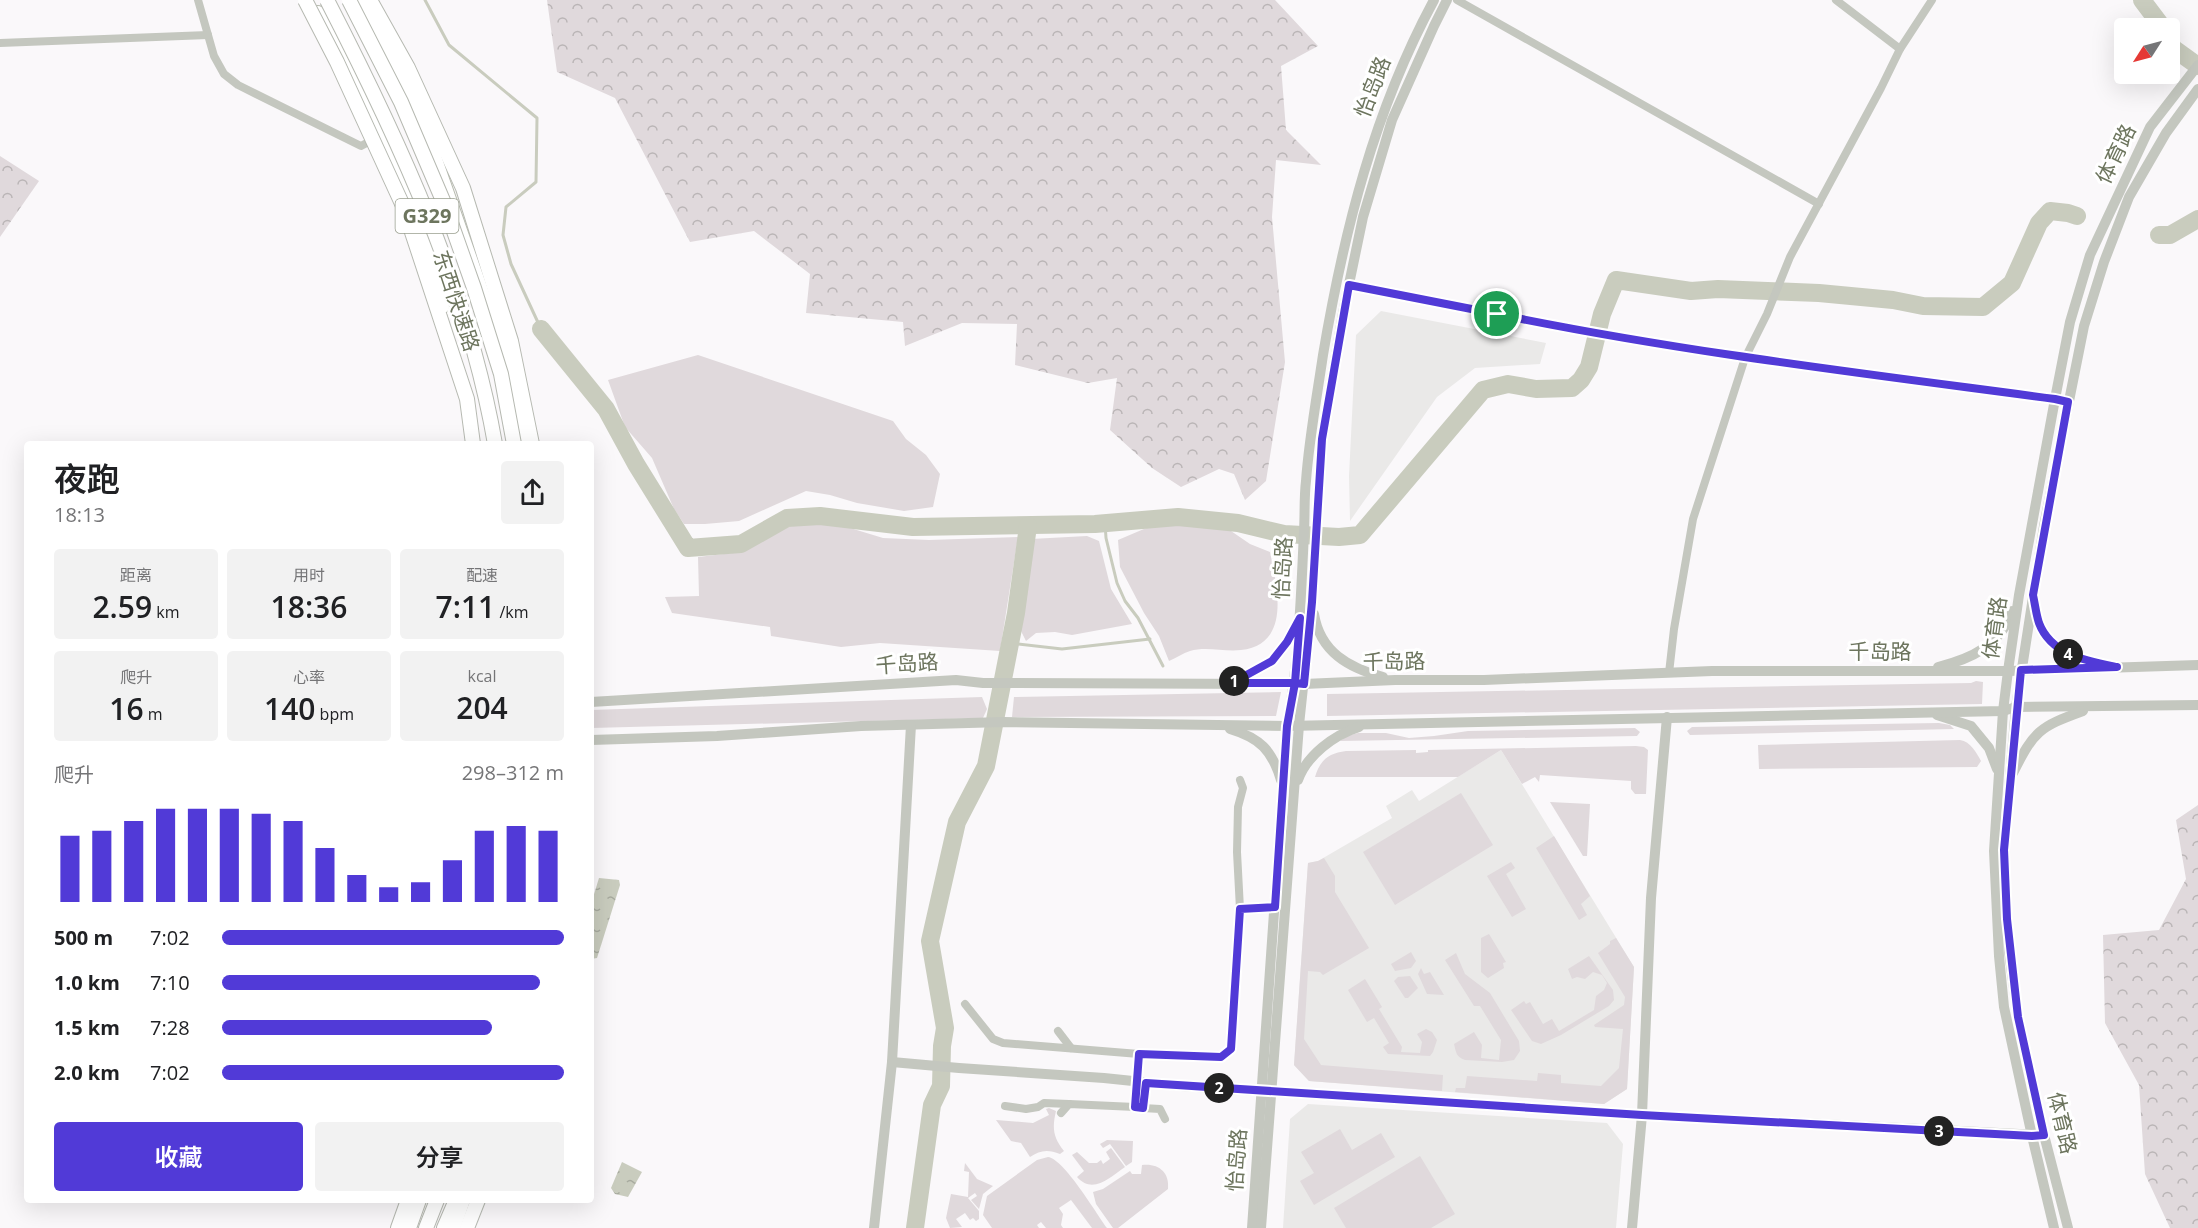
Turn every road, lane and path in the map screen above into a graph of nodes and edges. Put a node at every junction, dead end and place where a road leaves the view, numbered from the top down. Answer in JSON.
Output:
{"nodes":[{"id":1,"x":198,"y":0,"type":"edge"},
{"id":2,"x":305,"y":0,"type":"edge"},
{"id":3,"x":312,"y":0,"type":"edge"},
{"id":4,"x":327,"y":0,"type":"edge"},
{"id":5,"x":349,"y":0,"type":"edge"},
{"id":6,"x":360,"y":0,"type":"edge"},
{"id":7,"x":370,"y":0,"type":"edge"},
{"id":8,"x":1434,"y":0,"type":"edge"},
{"id":9,"x":1447,"y":0,"type":"edge"},
{"id":10,"x":1457,"y":0,"type":"edge"},
{"id":11,"x":1836,"y":0,"type":"edge"},
{"id":12,"x":1932,"y":0,"type":"edge"},
{"id":13,"x":208,"y":35,"type":"junction"},
{"id":14,"x":0,"y":44,"type":"edge"},
{"id":15,"x":1900,"y":49,"type":"junction"},
{"id":16,"x":2198,"y":65,"type":"edge"},
{"id":17,"x":2198,"y":89,"type":"edge"},
{"id":18,"x":419,"y":115,"type":"junction"},
{"id":19,"x":382,"y":135,"type":"junction"},
{"id":20,"x":1819,"y":204,"type":"junction"},
{"id":21,"x":1349,"y":285,"type":"junction"},
{"id":22,"x":1745,"y":358,"type":"junction"},
{"id":23,"x":467,"y":399,"type":"junction"},
{"id":24,"x":2055,"y":399,"type":"junction"},
{"id":25,"x":2068,"y":402,"type":"junction"},
{"id":26,"x":473,"y":441,"type":"edge"},
{"id":27,"x":494,"y":441,"type":"edge"},
{"id":28,"x":513,"y":441,"type":"edge"},
{"id":29,"x":520,"y":441,"type":"edge"},
{"id":30,"x":531,"y":441,"type":"edge"},
{"id":31,"x":2025,"y":561,"type":"junction"},
{"id":32,"x":2033,"y":595,"type":"junction"},
{"id":33,"x":1312,"y":602,"type":"junction"},
{"id":34,"x":1300,"y":618,"type":"junction"},
{"id":35,"x":2198,"y":665,"type":"edge"},
{"id":36,"x":2117,"y":667,"type":"junction"},
{"id":37,"x":2021,"y":670,"type":"junction"},
{"id":38,"x":1919,"y":671,"type":"junction"},
{"id":39,"x":2008,"y":671,"type":"junction"},
{"id":40,"x":1669,"y":673,"type":"junction"},
{"id":41,"x":1395,"y":680,"type":"junction"},
{"id":42,"x":1232,"y":683,"type":"junction"},
{"id":43,"x":1299,"y":684,"type":"junction"},
{"id":44,"x":594,"y":702,"type":"edge"},
{"id":45,"x":2198,"y":705,"type":"edge"},
{"id":46,"x":2016,"y":707,"type":"junction"},
{"id":47,"x":2092,"y":708,"type":"junction"},
{"id":48,"x":2003,"y":711,"type":"junction"},
{"id":49,"x":1928,"y":712,"type":"junction"},
{"id":50,"x":1667,"y":717,"type":"junction"},
{"id":51,"x":1366,"y":724,"type":"junction"},
{"id":52,"x":911,"y":725,"type":"junction"},
{"id":53,"x":1215,"y":725,"type":"junction"},
{"id":54,"x":1299,"y":725,"type":"junction"},
{"id":55,"x":1287,"y":726,"type":"junction"},
{"id":56,"x":594,"y":740,"type":"edge"},
{"id":57,"x":1999,"y":772,"type":"junction"},
{"id":58,"x":2010,"y":778,"type":"junction"},
{"id":59,"x":1240,"y":780,"type":"dead end"},
{"id":60,"x":1289,"y":787,"type":"junction"},
{"id":61,"x":1275,"y":907,"type":"junction"},
{"id":62,"x":1240,"y":909,"type":"junction"},
{"id":63,"x":965,"y":1004,"type":"dead end"},
{"id":64,"x":1058,"y":1031,"type":"dead end"},
{"id":65,"x":1071,"y":1048,"type":"junction"},
{"id":66,"x":1139,"y":1054,"type":"junction"},
{"id":67,"x":892,"y":1062,"type":"junction"},
{"id":68,"x":1141,"y":1082,"type":"junction"},
{"id":69,"x":1266,"y":1090,"type":"junction"},
{"id":70,"x":1069,"y":1104,"type":"junction"},
{"id":71,"x":1005,"y":1106,"type":"dead end"},
{"id":72,"x":1139,"y":1108,"type":"junction"},
{"id":73,"x":1061,"y":1113,"type":"dead end"},
{"id":74,"x":1642,"y":1115,"type":"junction"},
{"id":75,"x":1165,"y":1119,"type":"dead end"},
{"id":76,"x":2044,"y":1135,"type":"junction"},
{"id":77,"x":2032,"y":1136,"type":"junction"},
{"id":78,"x":407,"y":1203,"type":"edge"},
{"id":79,"x":418,"y":1203,"type":"edge"},
{"id":80,"x":436,"y":1203,"type":"edge"},
{"id":81,"x":455,"y":1203,"type":"edge"},
{"id":82,"x":462,"y":1203,"type":"edge"},
{"id":83,"x":477,"y":1203,"type":"edge"},
{"id":84,"x":398,"y":1228,"type":"edge"},
{"id":85,"x":409,"y":1228,"type":"edge"},
{"id":86,"x":426,"y":1228,"type":"edge"},
{"id":87,"x":444,"y":1228,"type":"edge"},
{"id":88,"x":453,"y":1228,"type":"edge"},
{"id":89,"x":466,"y":1228,"type":"edge"},
{"id":90,"x":874,"y":1228,"type":"edge"},
{"id":91,"x":1252,"y":1228,"type":"edge"},
{"id":92,"x":1262,"y":1228,"type":"edge"},
{"id":93,"x":1632,"y":1228,"type":"edge"},
{"id":94,"x":2054,"y":1228,"type":"edge"},
{"id":95,"x":2068,"y":1228,"type":"edge"}],
"edges":[{"from":1,"to":13,"type":"street"},
{"from":2,"to":23,"type":"main road","bridge":true},
{"from":3,"to":19,"type":"main road"},
{"from":4,"to":27,"type":"main road","name":"东西快速路","number":"G329","bridge":true},
{"from":5,"to":28,"type":"main road","name":"东西快速路","number":"G329","bridge":true},
{"from":6,"to":18,"type":"main road"},
{"from":7,"to":30,"type":"main road"},
{"from":8,"to":34,"type":"street","name":"怡岛路"},
{"from":9,"to":21,"type":"street"},
{"from":10,"to":20,"type":"street"},
{"from":11,"to":15,"type":"street"},
{"from":12,"to":15,"type":"street"},
{"from":13,"to":14,"type":"street"},
{"from":13,"to":19,"type":"street"},
{"from":15,"to":20,"type":"street"},
{"from":16,"to":24,"type":"street","name":"体育路"},
{"from":17,"to":25,"type":"street","name":"体育路"},
{"from":18,"to":19,"type":"street"},
{"from":18,"to":29,"type":"main road"},
{"from":19,"to":23,"type":"main road"},
{"from":20,"to":22,"type":"street"},
{"from":21,"to":22,"type":"street"},
{"from":21,"to":33,"type":"street"},
{"from":22,"to":24,"type":"street"},
{"from":22,"to":40,"type":"street"},
{"from":23,"to":26,"type":"main road"},
{"from":24,"to":25,"type":"street"},
{"from":24,"to":31,"type":"street","name":"体育路"},
{"from":25,"to":32,"type":"street","name":"体育路"},
{"from":31,"to":38,"type":"street"},
{"from":31,"to":39,"type":"street","name":"体育路"},
{"from":32,"to":36,"type":"street"},
{"from":32,"to":37,"type":"street","name":"体育路"},
{"from":33,"to":41,"type":"street"},
{"from":33,"to":43,"type":"street"},
{"from":34,"to":42,"type":"street"},
{"from":34,"to":43,"type":"street","name":"怡岛路"},
{"from":35,"to":36,"type":"street","name":"千岛路"},
{"from":36,"to":37,"type":"street","name":"千岛路"},
{"from":37,"to":39,"type":"street","name":"千岛路"},
{"from":37,"to":46,"type":"street","name":"体育路"},
{"from":38,"to":39,"type":"street","name":"千岛路"},
{"from":38,"to":40,"type":"street","name":"千岛路"},
{"from":39,"to":48,"type":"street","name":"体育路"},
{"from":40,"to":41,"type":"street","name":"千岛路"},
{"from":41,"to":43,"type":"street","name":"千岛路"},
{"from":42,"to":43,"type":"street","name":"千岛路"},
{"from":42,"to":44,"type":"street","name":"千岛路"},
{"from":43,"to":54,"type":"street"},
{"from":43,"to":55,"type":"street","name":"怡岛路"},
{"from":45,"to":47,"type":"street"},
{"from":46,"to":47,"type":"street"},
{"from":46,"to":48,"type":"street"},
{"from":46,"to":58,"type":"street","name":"体育路"},
{"from":47,"to":58,"type":"street"},
{"from":48,"to":49,"type":"street"},
{"from":48,"to":57,"type":"street","name":"体育路"},
{"from":49,"to":50,"type":"street"},
{"from":49,"to":57,"type":"street"},
{"from":50,"to":51,"type":"street"},
{"from":50,"to":74,"type":"street"},
{"from":51,"to":54,"type":"street"},
{"from":51,"to":60,"type":"street"},
{"from":52,"to":53,"type":"street"},
{"from":52,"to":56,"type":"street"},
{"from":52,"to":67,"type":"street"},
{"from":53,"to":55,"type":"street"},
{"from":53,"to":60,"type":"street"},
{"from":54,"to":55,"type":"street"},
{"from":54,"to":60,"type":"street"},
{"from":55,"to":60,"type":"street","name":"怡岛路"},
{"from":57,"to":77,"type":"street","name":"体育路"},
{"from":58,"to":76,"type":"street","name":"体育路"},
{"from":59,"to":62,"type":"street"},
{"from":60,"to":61,"type":"street","name":"怡岛路"},
{"from":60,"to":69,"type":"street"},
{"from":61,"to":62,"type":"street"},
{"from":61,"to":69,"type":"street","name":"怡岛路"},
{"from":62,"to":66,"type":"street"},
{"from":63,"to":65,"type":"street"},
{"from":64,"to":65,"type":"street"},
{"from":65,"to":66,"type":"street"},
{"from":66,"to":68,"type":"street"},
{"from":67,"to":68,"type":"street"},
{"from":67,"to":90,"type":"street"},
{"from":68,"to":69,"type":"street"},
{"from":68,"to":72,"type":"street"},
{"from":69,"to":74,"type":"street"},
{"from":69,"to":91,"type":"street","name":"怡岛路"},
{"from":69,"to":92,"type":"street"},
{"from":70,"to":71,"type":"street"},
{"from":70,"to":72,"type":"street"},
{"from":70,"to":73,"type":"street"},
{"from":72,"to":75,"type":"street"},
{"from":74,"to":77,"type":"street"},
{"from":74,"to":93,"type":"street"},
{"from":76,"to":77,"type":"street"},
{"from":76,"to":95,"type":"street","name":"体育路"},
{"from":77,"to":94,"type":"street","name":"体育路"},
{"from":78,"to":84,"type":"main road"},
{"from":79,"to":85,"type":"main road"},
{"from":80,"to":86,"type":"main road"},
{"from":81,"to":87,"type":"main road"},
{"from":82,"to":88,"type":"main road"},
{"from":83,"to":89,"type":"main road"}]}
